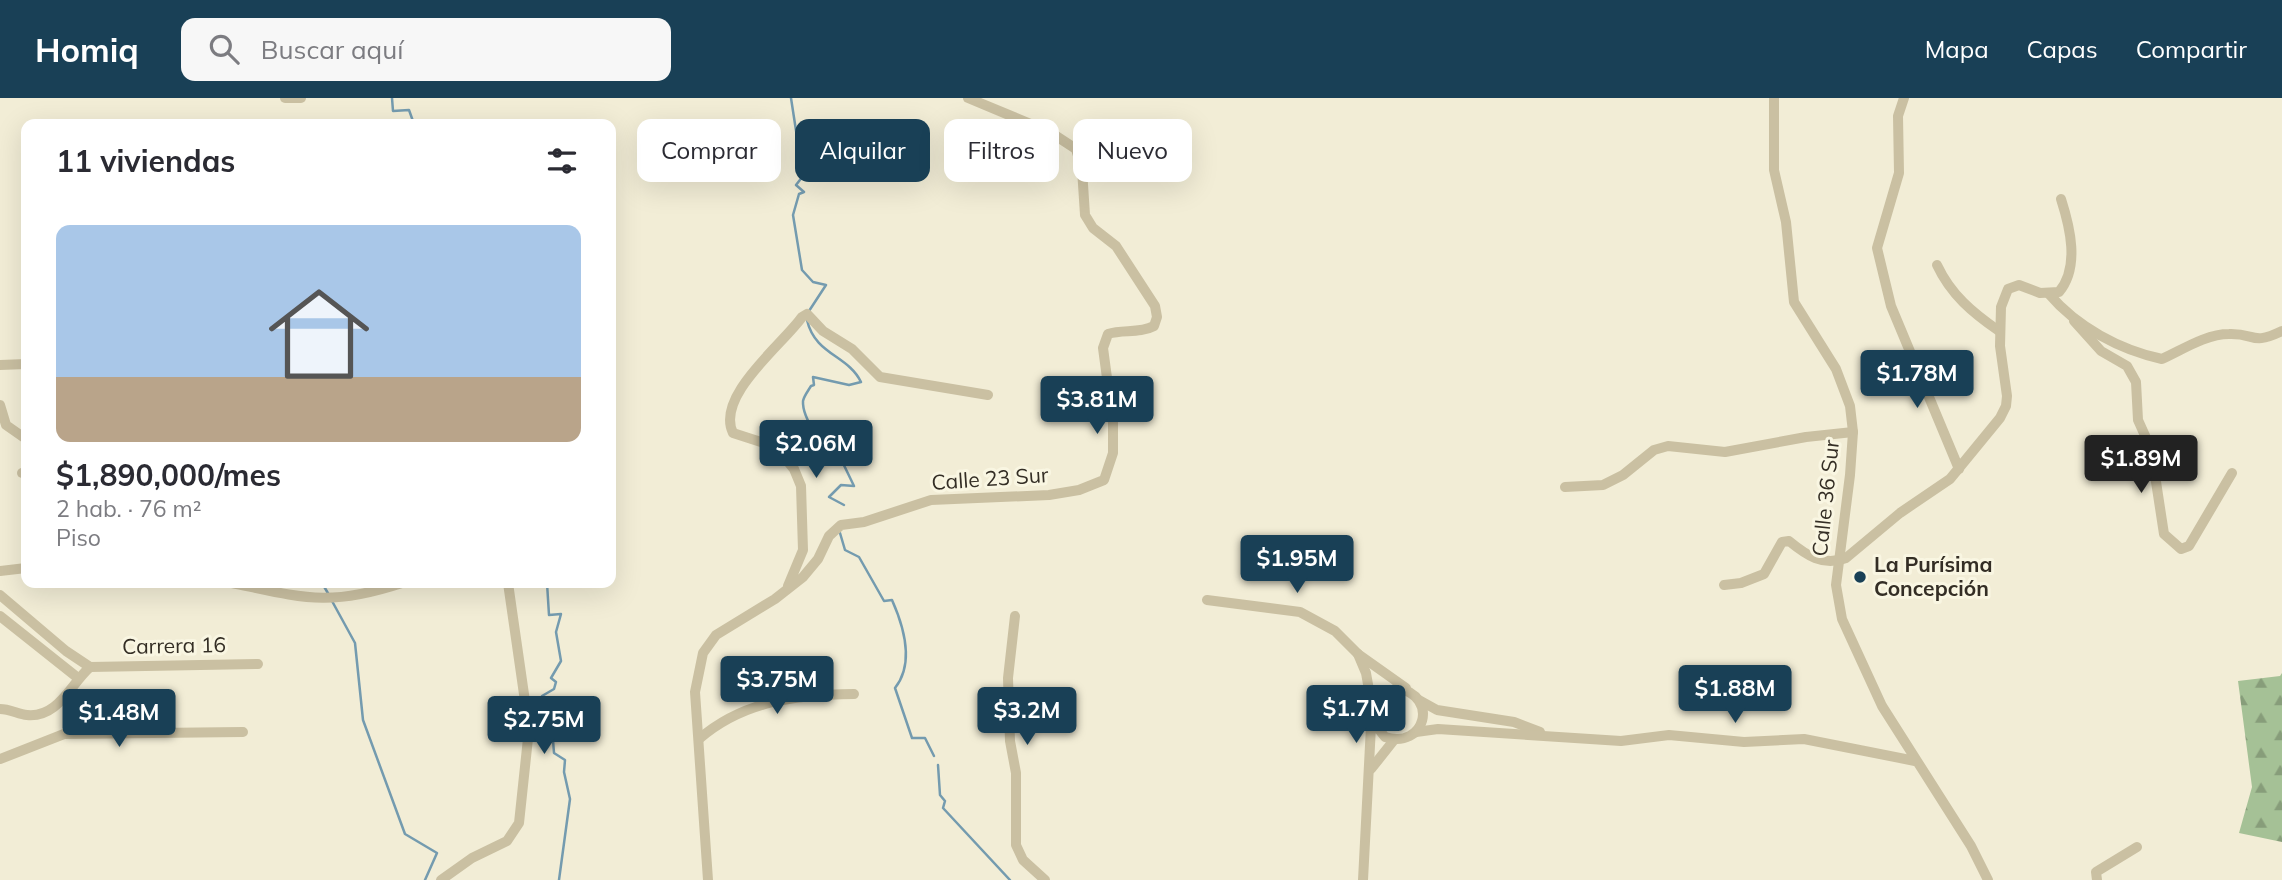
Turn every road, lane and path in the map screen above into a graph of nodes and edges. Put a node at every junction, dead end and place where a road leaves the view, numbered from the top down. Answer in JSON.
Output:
{"nodes":[{"id":1,"x":285,"y":98,"type":"edge"},
{"id":2,"x":301,"y":98,"type":"edge"},
{"id":3,"x":968,"y":98,"type":"edge"},
{"id":4,"x":1774,"y":98,"type":"edge"},
{"id":5,"x":1904,"y":98,"type":"edge"},
{"id":6,"x":2062,"y":199,"type":"dead end"},
{"id":7,"x":1937,"y":265,"type":"dead end"},
{"id":8,"x":2049,"y":294,"type":"junction"},
{"id":9,"x":2074,"y":321,"type":"junction"},
{"id":10,"x":1999,"y":331,"type":"junction"},
{"id":11,"x":2282,"y":331,"type":"edge"},
{"id":12,"x":0,"y":363,"type":"edge"},
{"id":13,"x":21,"y":364,"type":"edge"},
{"id":14,"x":0,"y":376,"type":"edge"},
{"id":15,"x":988,"y":395,"type":"dead end"},
{"id":16,"x":0,"y":405,"type":"edge"},
{"id":17,"x":1853,"y":432,"type":"junction"},
{"id":18,"x":21,"y":436,"type":"edge"},
{"id":19,"x":1959,"y":469,"type":"junction"},
{"id":20,"x":2232,"y":473,"type":"dead end"},
{"id":21,"x":1565,"y":487,"type":"dead end"},
{"id":22,"x":1838,"y":561,"type":"junction"},
{"id":23,"x":21,"y":569,"type":"edge"},
{"id":24,"x":0,"y":571,"type":"edge"},
{"id":25,"x":1724,"y":585,"type":"dead end"},
{"id":26,"x":256,"y":588,"type":"edge"},
{"id":27,"x":385,"y":588,"type":"edge"},
{"id":28,"x":509,"y":588,"type":"edge"},
{"id":29,"x":783,"y":594,"type":"junction"},
{"id":30,"x":0,"y":595,"type":"edge"},
{"id":31,"x":1207,"y":600,"type":"dead end"},
{"id":32,"x":0,"y":616,"type":"edge"},
{"id":33,"x":1015,"y":616,"type":"dead end"},
{"id":34,"x":1358,"y":654,"type":"junction"},
{"id":35,"x":258,"y":664,"type":"dead end"},
{"id":36,"x":90,"y":667,"type":"junction"},
{"id":37,"x":78,"y":678,"type":"junction"},
{"id":38,"x":1408,"y":690,"type":"junction"},
{"id":39,"x":854,"y":694,"type":"dead end"},
{"id":40,"x":1419,"y":700,"type":"junction"},
{"id":41,"x":1372,"y":707,"type":"junction"},
{"id":42,"x":0,"y":709,"type":"edge"},
{"id":43,"x":1373,"y":722,"type":"junction"},
{"id":44,"x":243,"y":732,"type":"dead end"},
{"id":45,"x":1416,"y":732,"type":"junction"},
{"id":46,"x":1549,"y":735,"type":"junction"},
{"id":47,"x":699,"y":739,"type":"junction"},
{"id":48,"x":1394,"y":740,"type":"junction"},
{"id":49,"x":0,"y":759,"type":"edge"},
{"id":50,"x":1915,"y":761,"type":"junction"},
{"id":51,"x":1371,"y":769,"type":"junction"},
{"id":52,"x":2137,"y":847,"type":"dead end"},
{"id":53,"x":441,"y":880,"type":"edge"},
{"id":54,"x":708,"y":880,"type":"edge"},
{"id":55,"x":1045,"y":880,"type":"edge"},
{"id":56,"x":1363,"y":880,"type":"edge"},
{"id":57,"x":1988,"y":880,"type":"edge"},
{"id":58,"x":2097,"y":880,"type":"edge"}],
"edges":[{"from":1,"to":2,"type":"street"},
{"from":3,"to":29,"type":"street","name":"Calle 23 Sur"},
{"from":4,"to":17,"type":"street","name":"Calle 36 Sur"},
{"from":5,"to":19,"type":"street"},
{"from":6,"to":8,"type":"street"},
{"from":7,"to":10,"type":"street"},
{"from":8,"to":9,"type":"street"},
{"from":8,"to":10,"type":"street"},
{"from":9,"to":11,"type":"street"},
{"from":9,"to":20,"type":"street"},
{"from":10,"to":19,"type":"street"},
{"from":12,"to":13,"type":"street"},
{"from":12,"to":14,"type":"street"},
{"from":15,"to":29,"type":"street"},
{"from":16,"to":18,"type":"street"},
{"from":17,"to":21,"type":"street"},
{"from":17,"to":22,"type":"street","name":"Calle 36 Sur"},
{"from":19,"to":22,"type":"street"},
{"from":22,"to":25,"type":"street"},
{"from":22,"to":50,"type":"street","name":"Calle 36 Sur"},
{"from":23,"to":24,"type":"street"},
{"from":26,"to":27,"type":"street"},
{"from":28,"to":53,"type":"street"},
{"from":29,"to":47,"type":"street","name":"Calle 23 Sur"},
{"from":30,"to":36,"type":"street"},
{"from":31,"to":34,"type":"street"},
{"from":32,"to":37,"type":"street"},
{"from":33,"to":55,"type":"street"},
{"from":34,"to":38,"type":"street"},
{"from":34,"to":41,"type":"street"},
{"from":35,"to":36,"type":"street","name":"Carrera 16"},
{"from":36,"to":37,"type":"street"},
{"from":37,"to":42,"type":"street"},
{"from":38,"to":40,"type":"street"},
{"from":38,"to":41,"type":"street"},
{"from":39,"to":47,"type":"street"},
{"from":40,"to":45,"type":"street"},
{"from":40,"to":46,"type":"street"},
{"from":41,"to":43,"type":"street"},
{"from":43,"to":48,"type":"street"},
{"from":43,"to":51,"type":"street"},
{"from":44,"to":49,"type":"street"},
{"from":45,"to":46,"type":"street"},
{"from":45,"to":48,"type":"street"},
{"from":46,"to":50,"type":"street"},
{"from":47,"to":54,"type":"street","name":"Calle 23 Sur"},
{"from":48,"to":51,"type":"street"},
{"from":50,"to":57,"type":"street","name":"Calle 36 Sur"},
{"from":51,"to":56,"type":"street"},
{"from":52,"to":58,"type":"street"}]}
